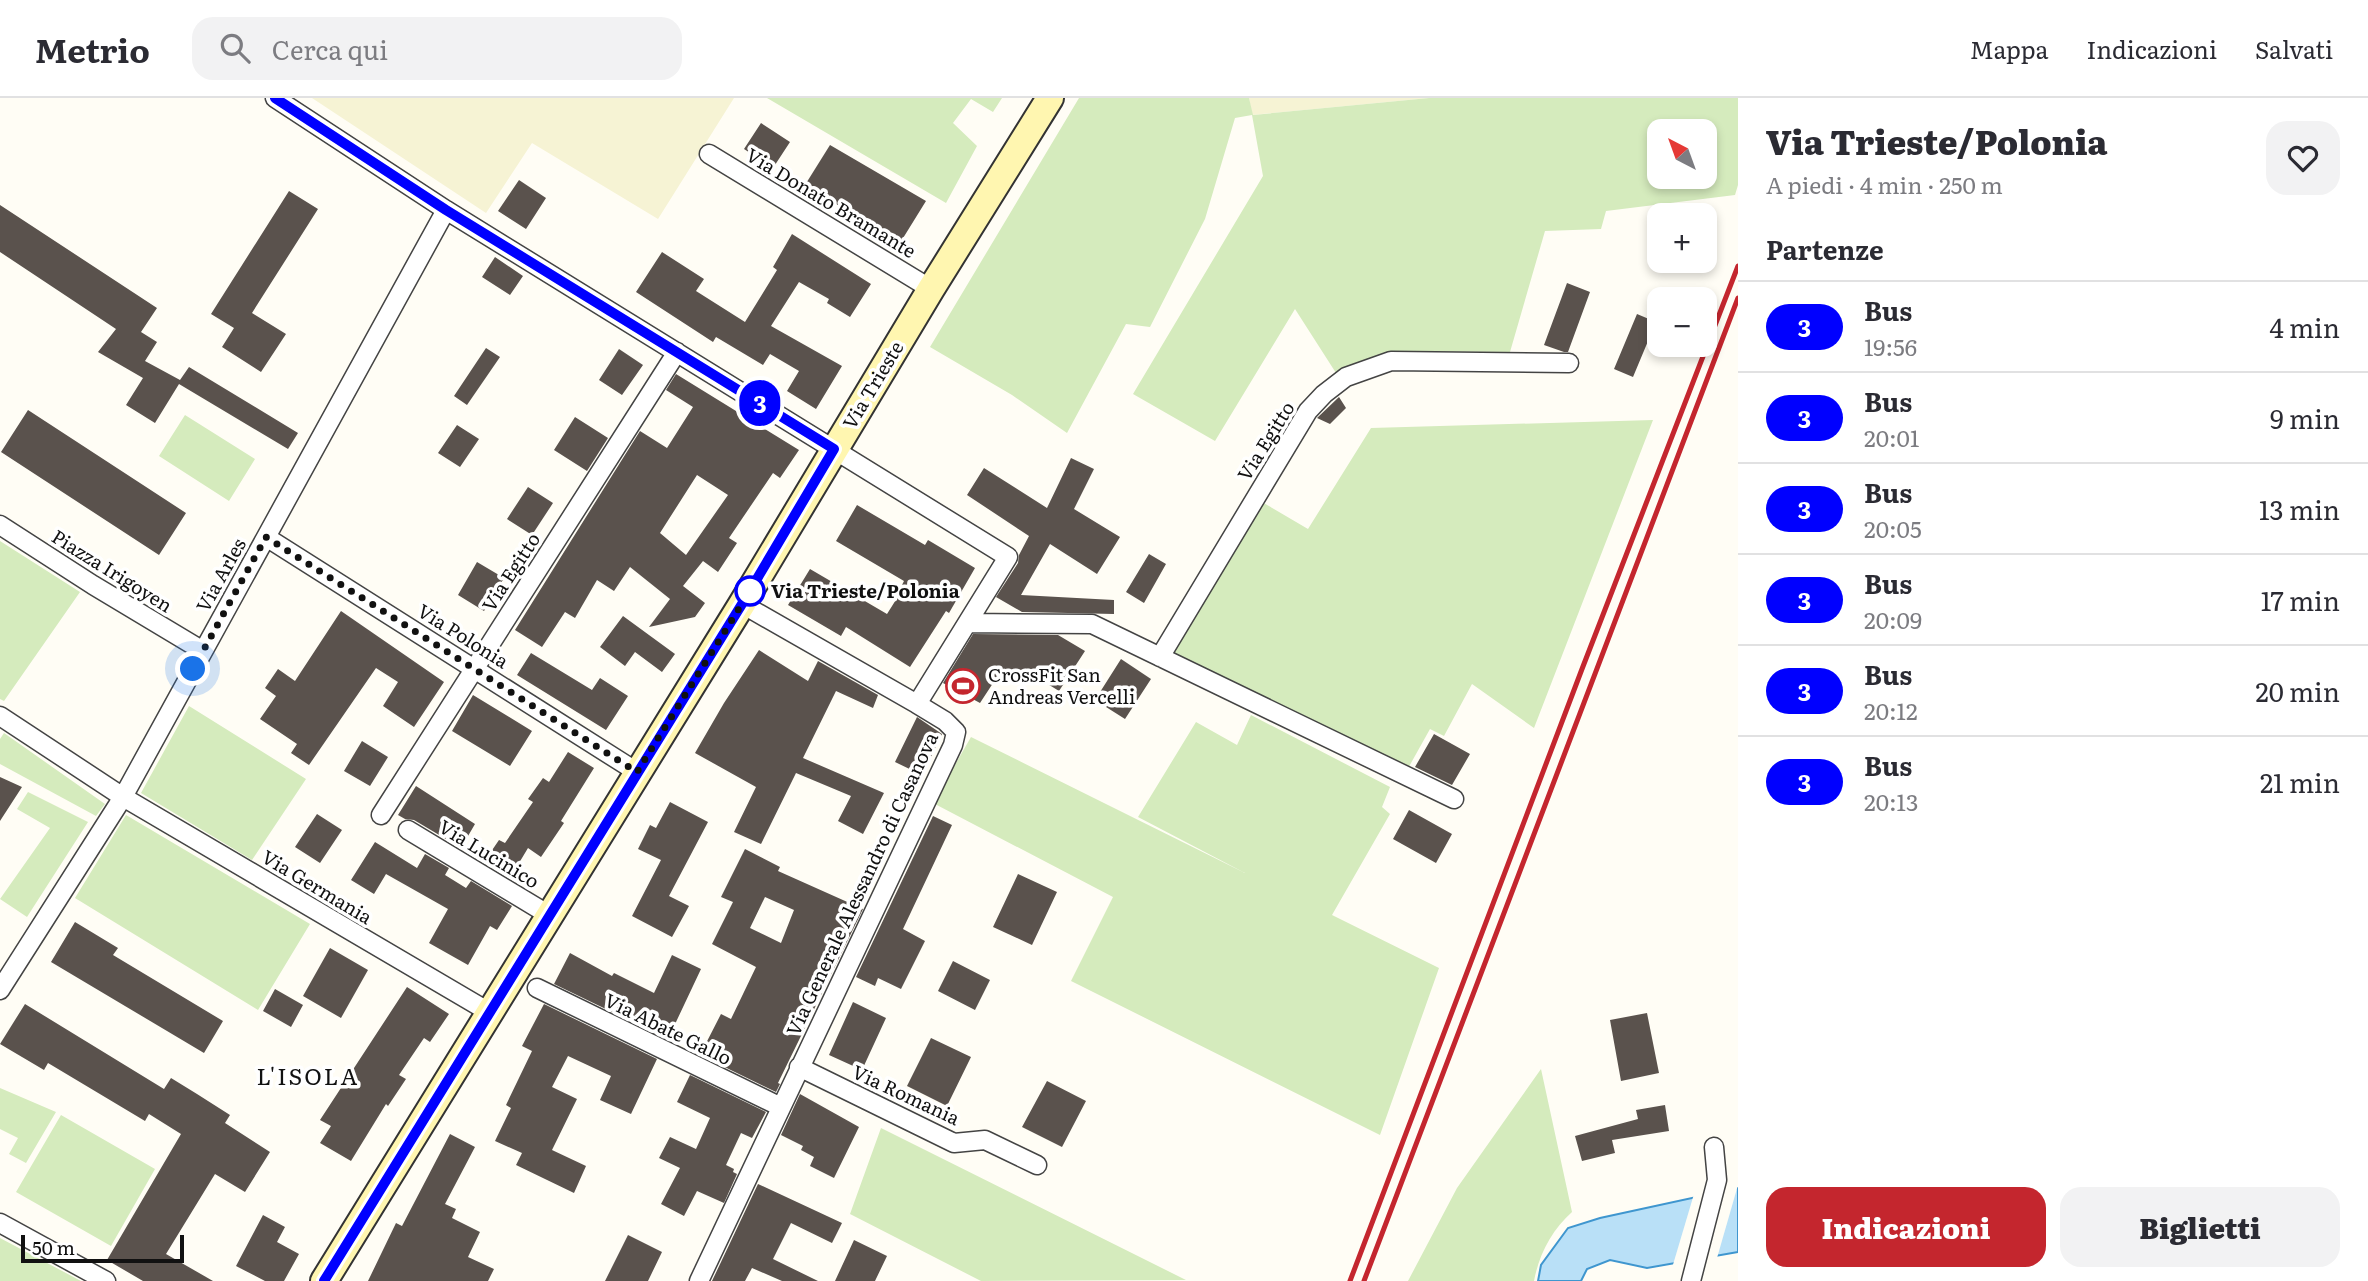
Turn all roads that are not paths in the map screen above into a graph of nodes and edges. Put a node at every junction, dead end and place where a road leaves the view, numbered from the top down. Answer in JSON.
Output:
{"nodes":[{"id":1,"x":275,"y":98,"type":"edge"},
{"id":2,"x":1050,"y":98,"type":"edge"},
{"id":3,"x":709,"y":154,"type":"dead end"},
{"id":4,"x":446,"y":210,"type":"junction"},
{"id":5,"x":931,"y":289,"type":"junction"},
{"id":6,"x":677,"y":352,"type":"junction"},
{"id":7,"x":1569,"y":363,"type":"dead end"},
{"id":8,"x":834,"y":449,"type":"junction"},
{"id":9,"x":0,"y":526,"type":"edge"},
{"id":10,"x":266,"y":537,"type":"junction"},
{"id":11,"x":742,"y":604,"type":"junction"},
{"id":12,"x":969,"y":623,"type":"junction"},
{"id":13,"x":203,"y":651,"type":"junction"},
{"id":14,"x":1160,"y":657,"type":"junction"},
{"id":15,"x":474,"y":668,"type":"junction"},
{"id":16,"x":918,"y":704,"type":"junction"},
{"id":17,"x":0,"y":717,"type":"edge"},
{"id":18,"x":637,"y":772,"type":"junction"},
{"id":19,"x":123,"y":797,"type":"junction"},
{"id":20,"x":1454,"y":799,"type":"dead end"},
{"id":21,"x":381,"y":815,"type":"dead end"},
{"id":22,"x":408,"y":830,"type":"dead end"},
{"id":23,"x":549,"y":915,"type":"junction"},
{"id":24,"x":537,"y":988,"type":"dead end"},
{"id":25,"x":0,"y":990,"type":"edge"},
{"id":26,"x":489,"y":1013,"type":"junction"},
{"id":27,"x":799,"y":1067,"type":"junction"},
{"id":28,"x":781,"y":1107,"type":"junction"},
{"id":29,"x":1714,"y":1147,"type":"dead end"},
{"id":30,"x":1037,"y":1164,"type":"dead end"},
{"id":31,"x":0,"y":1223,"type":"edge"},
{"id":32,"x":106,"y":1281,"type":"edge"},
{"id":33,"x":324,"y":1281,"type":"edge"},
{"id":34,"x":699,"y":1281,"type":"edge"},
{"id":35,"x":1691,"y":1281,"type":"edge"}],
"edges":[{"from":1,"to":4,"type":"street"},
{"from":2,"to":5,"type":"street","name":"Via Trieste"},
{"from":3,"to":5,"type":"street","name":"Via Donato Bramante"},
{"from":4,"to":6,"type":"street"},
{"from":4,"to":10,"type":"street","name":"Via Arles"},
{"from":5,"to":8,"type":"street","name":"Via Trieste"},
{"from":6,"to":8,"type":"street"},
{"from":6,"to":15,"type":"street","name":"Via Egitto"},
{"from":7,"to":14,"type":"street","name":"Via Egitto"},
{"from":8,"to":11,"type":"street","name":"Via Trieste"},
{"from":8,"to":12,"type":"street"},
{"from":9,"to":13,"type":"street","name":"Piazza Irigoyen"},
{"from":10,"to":13,"type":"street","name":"Via Arles"},
{"from":10,"to":15,"type":"street","name":"Via Polonia"},
{"from":11,"to":16,"type":"street","name":"Via Generale Alessandro di Casanova"},
{"from":11,"to":18,"type":"street","name":"Via Trieste"},
{"from":12,"to":14,"type":"street"},
{"from":12,"to":16,"type":"street"},
{"from":13,"to":19,"type":"street","name":"Via Arles"},
{"from":14,"to":20,"type":"street"},
{"from":15,"to":18,"type":"street","name":"Via Polonia"},
{"from":15,"to":21,"type":"street","name":"Via Egitto"},
{"from":16,"to":27,"type":"street","name":"Via Generale Alessandro di Casanova"},
{"from":17,"to":19,"type":"street"},
{"from":18,"to":23,"type":"street","name":"Via Trieste"},
{"from":19,"to":25,"type":"street","name":"Via Arles"},
{"from":19,"to":26,"type":"street","name":"Via Germania"},
{"from":22,"to":23,"type":"street","name":"Via Lucinico"},
{"from":23,"to":26,"type":"street","name":"Via Trieste"},
{"from":24,"to":28,"type":"street","name":"Via Abate Gallo"},
{"from":26,"to":33,"type":"street","name":"Via Trieste"},
{"from":27,"to":28,"type":"street","name":"Via Generale Alessandro di Casanova"},
{"from":27,"to":30,"type":"street","name":"Via Romania"},
{"from":28,"to":34,"type":"street","name":"Via Generale Alessandro di Casanova"},
{"from":29,"to":35,"type":"street"},
{"from":31,"to":32,"type":"street"}]}
